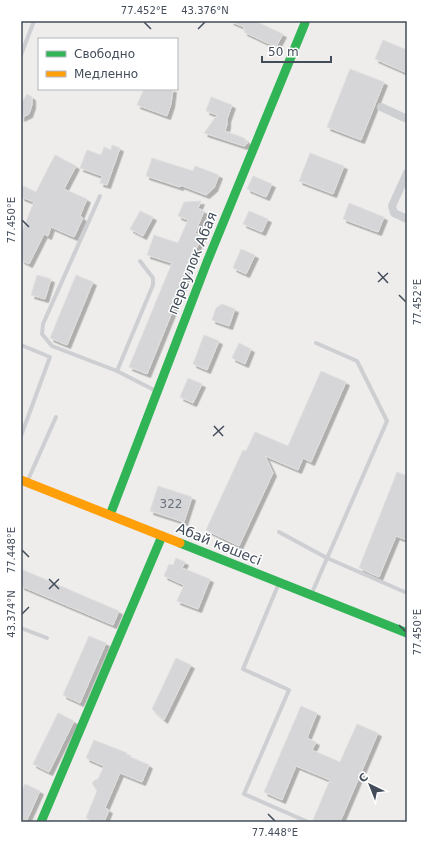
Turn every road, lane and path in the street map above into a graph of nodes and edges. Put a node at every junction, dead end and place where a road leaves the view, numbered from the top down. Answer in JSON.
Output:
{"nodes":[{"id":1,"x":34,"y":21,"type":"edge"},
{"id":2,"x":305,"y":23,"type":"dead end"},
{"id":3,"x":21,"y":55,"type":"edge"},
{"id":4,"x":381,"y":107,"type":"dead end"},
{"id":5,"x":407,"y":119,"type":"edge"},
{"id":6,"x":407,"y":173,"type":"edge"},
{"id":7,"x":100,"y":196,"type":"dead end"},
{"id":8,"x":407,"y":219,"type":"edge"},
{"id":9,"x":140,"y":260,"type":"dead end"},
{"id":10,"x":316,"y":343,"type":"dead end"},
{"id":11,"x":21,"y":345,"type":"edge"},
{"id":12,"x":117,"y":371,"type":"junction"},
{"id":13,"x":157,"y":391,"type":"junction"},
{"id":14,"x":56,"y":417,"type":"dead end"},
{"id":15,"x":21,"y":436,"type":"edge"},
{"id":16,"x":24,"y":481,"type":"edge"},
{"id":17,"x":110,"y":515,"type":"junction"},
{"id":18,"x":279,"y":532,"type":"dead end"},
{"id":19,"x":162,"y":536,"type":"junction"},
{"id":20,"x":327,"y":558,"type":"junction"},
{"id":21,"x":279,"y":582,"type":"junction"},
{"id":22,"x":407,"y":593,"type":"edge"},
{"id":23,"x":311,"y":595,"type":"junction"},
{"id":24,"x":21,"y":628,"type":"edge"},
{"id":25,"x":407,"y":633,"type":"edge"},
{"id":26,"x":47,"y":638,"type":"dead end"},
{"id":27,"x":42,"y":822,"type":"edge"},
{"id":28,"x":308,"y":822,"type":"edge"}],
"edges":[{"from":1,"to":3,"type":"lane"},
{"from":2,"to":13,"type":"street","name":"переулок Абая"},
{"from":4,"to":5,"type":"street"},
{"from":6,"to":8,"type":"street"},
{"from":7,"to":12,"type":"lane"},
{"from":9,"to":12,"type":"lane"},
{"from":10,"to":20,"type":"lane"},
{"from":11,"to":15,"type":"lane"},
{"from":12,"to":13,"type":"lane"},
{"from":13,"to":17,"type":"street","name":"переулок Абая"},
{"from":14,"to":16,"type":"lane"},
{"from":16,"to":17,"type":"street","name":"Абай көшесі"},
{"from":17,"to":19,"type":"street","name":"Абай көшесі"},
{"from":18,"to":20,"type":"lane"},
{"from":19,"to":21,"type":"street","name":"Абай көшесі"},
{"from":19,"to":27,"type":"street"},
{"from":20,"to":22,"type":"lane"},
{"from":20,"to":23,"type":"lane"},
{"from":21,"to":23,"type":"street","name":"Абай көшесі"},
{"from":21,"to":28,"type":"lane"},
{"from":23,"to":25,"type":"street","name":"Абай көшесі"},
{"from":24,"to":26,"type":"lane"}]}
